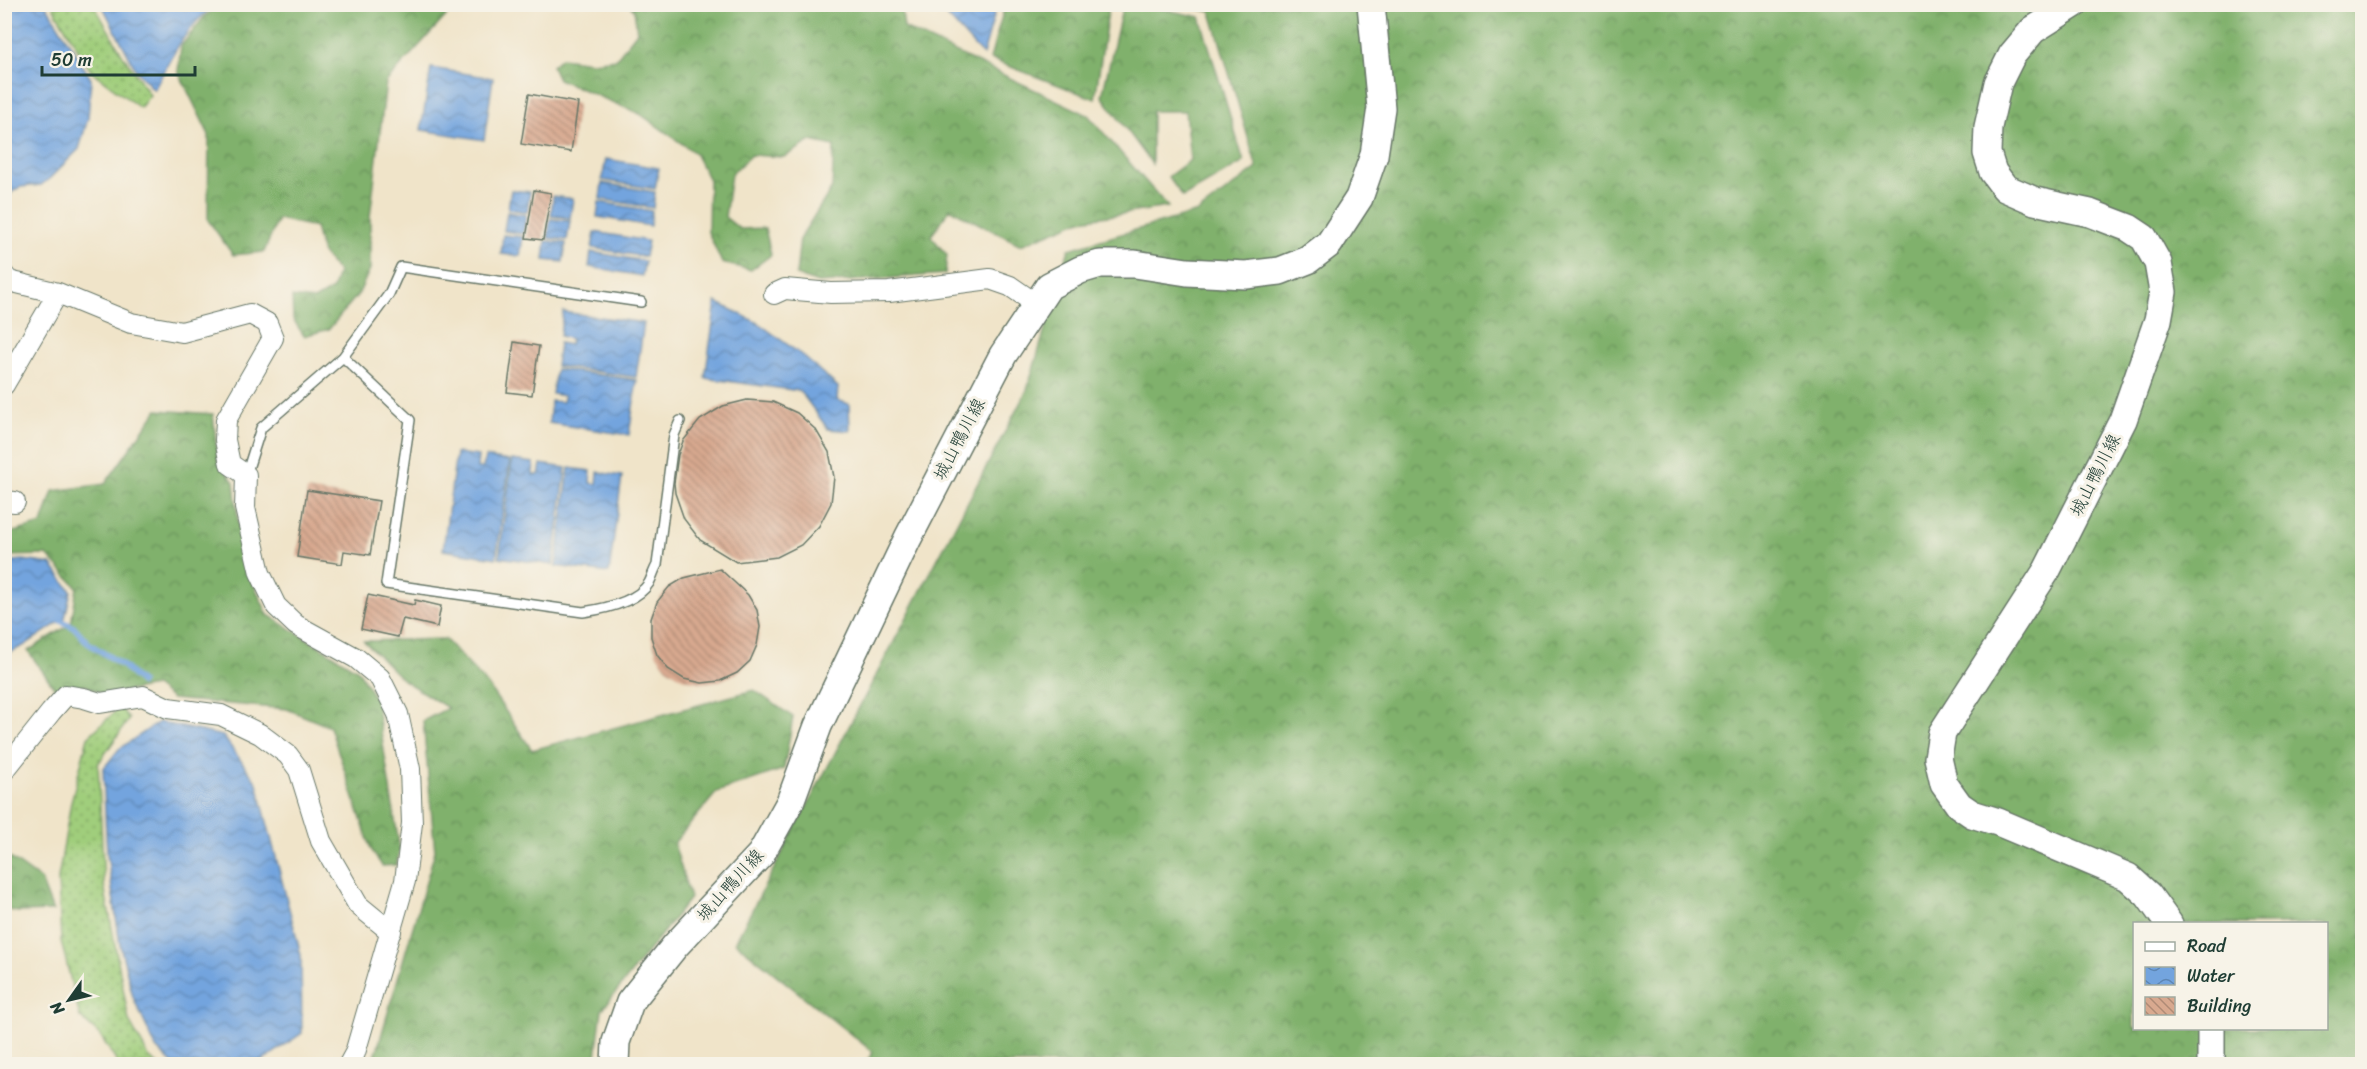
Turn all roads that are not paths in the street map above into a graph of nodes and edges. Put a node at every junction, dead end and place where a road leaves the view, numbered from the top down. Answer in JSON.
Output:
{"nodes":[{"id":1,"x":1371,"y":4,"type":"edge"},
{"id":2,"x":2074,"y":4,"type":"edge"},
{"id":3,"x":6,"y":281,"type":"edge"},
{"id":4,"x":58,"y":293,"type":"junction"},
{"id":5,"x":774,"y":294,"type":"dead end"},
{"id":6,"x":641,"y":302,"type":"dead end"},
{"id":7,"x":1036,"y":304,"type":"junction"},
{"id":8,"x":343,"y":357,"type":"junction"},
{"id":9,"x":4,"y":385,"type":"edge"},
{"id":10,"x":680,"y":422,"type":"dead end"},
{"id":11,"x":246,"y":475,"type":"junction"},
{"id":12,"x":4,"y":771,"type":"edge"},
{"id":13,"x":2168,"y":922,"type":"edge"},
{"id":14,"x":391,"y":932,"type":"junction"},
{"id":15,"x":2211,"y":1030,"type":"edge"},
{"id":16,"x":349,"y":1065,"type":"edge"},
{"id":17,"x":615,"y":1065,"type":"edge"},
{"id":18,"x":2211,"y":1065,"type":"edge"}],
"edges":[{"from":1,"to":7,"type":"main road","name":"城山鴨川線"},
{"from":2,"to":13,"type":"main road","name":"城山鴨川線"},
{"from":3,"to":4,"type":"street"},
{"from":4,"to":9,"type":"street"},
{"from":4,"to":11,"type":"street"},
{"from":5,"to":7,"type":"street"},
{"from":6,"to":8,"type":"lane"},
{"from":7,"to":17,"type":"main road","name":"城山鴨川線"},
{"from":8,"to":10,"type":"lane"},
{"from":8,"to":11,"type":"lane"},
{"from":11,"to":14,"type":"street"},
{"from":12,"to":14,"type":"street"},
{"from":14,"to":16,"type":"street"},
{"from":15,"to":18,"type":"main road"}]}
